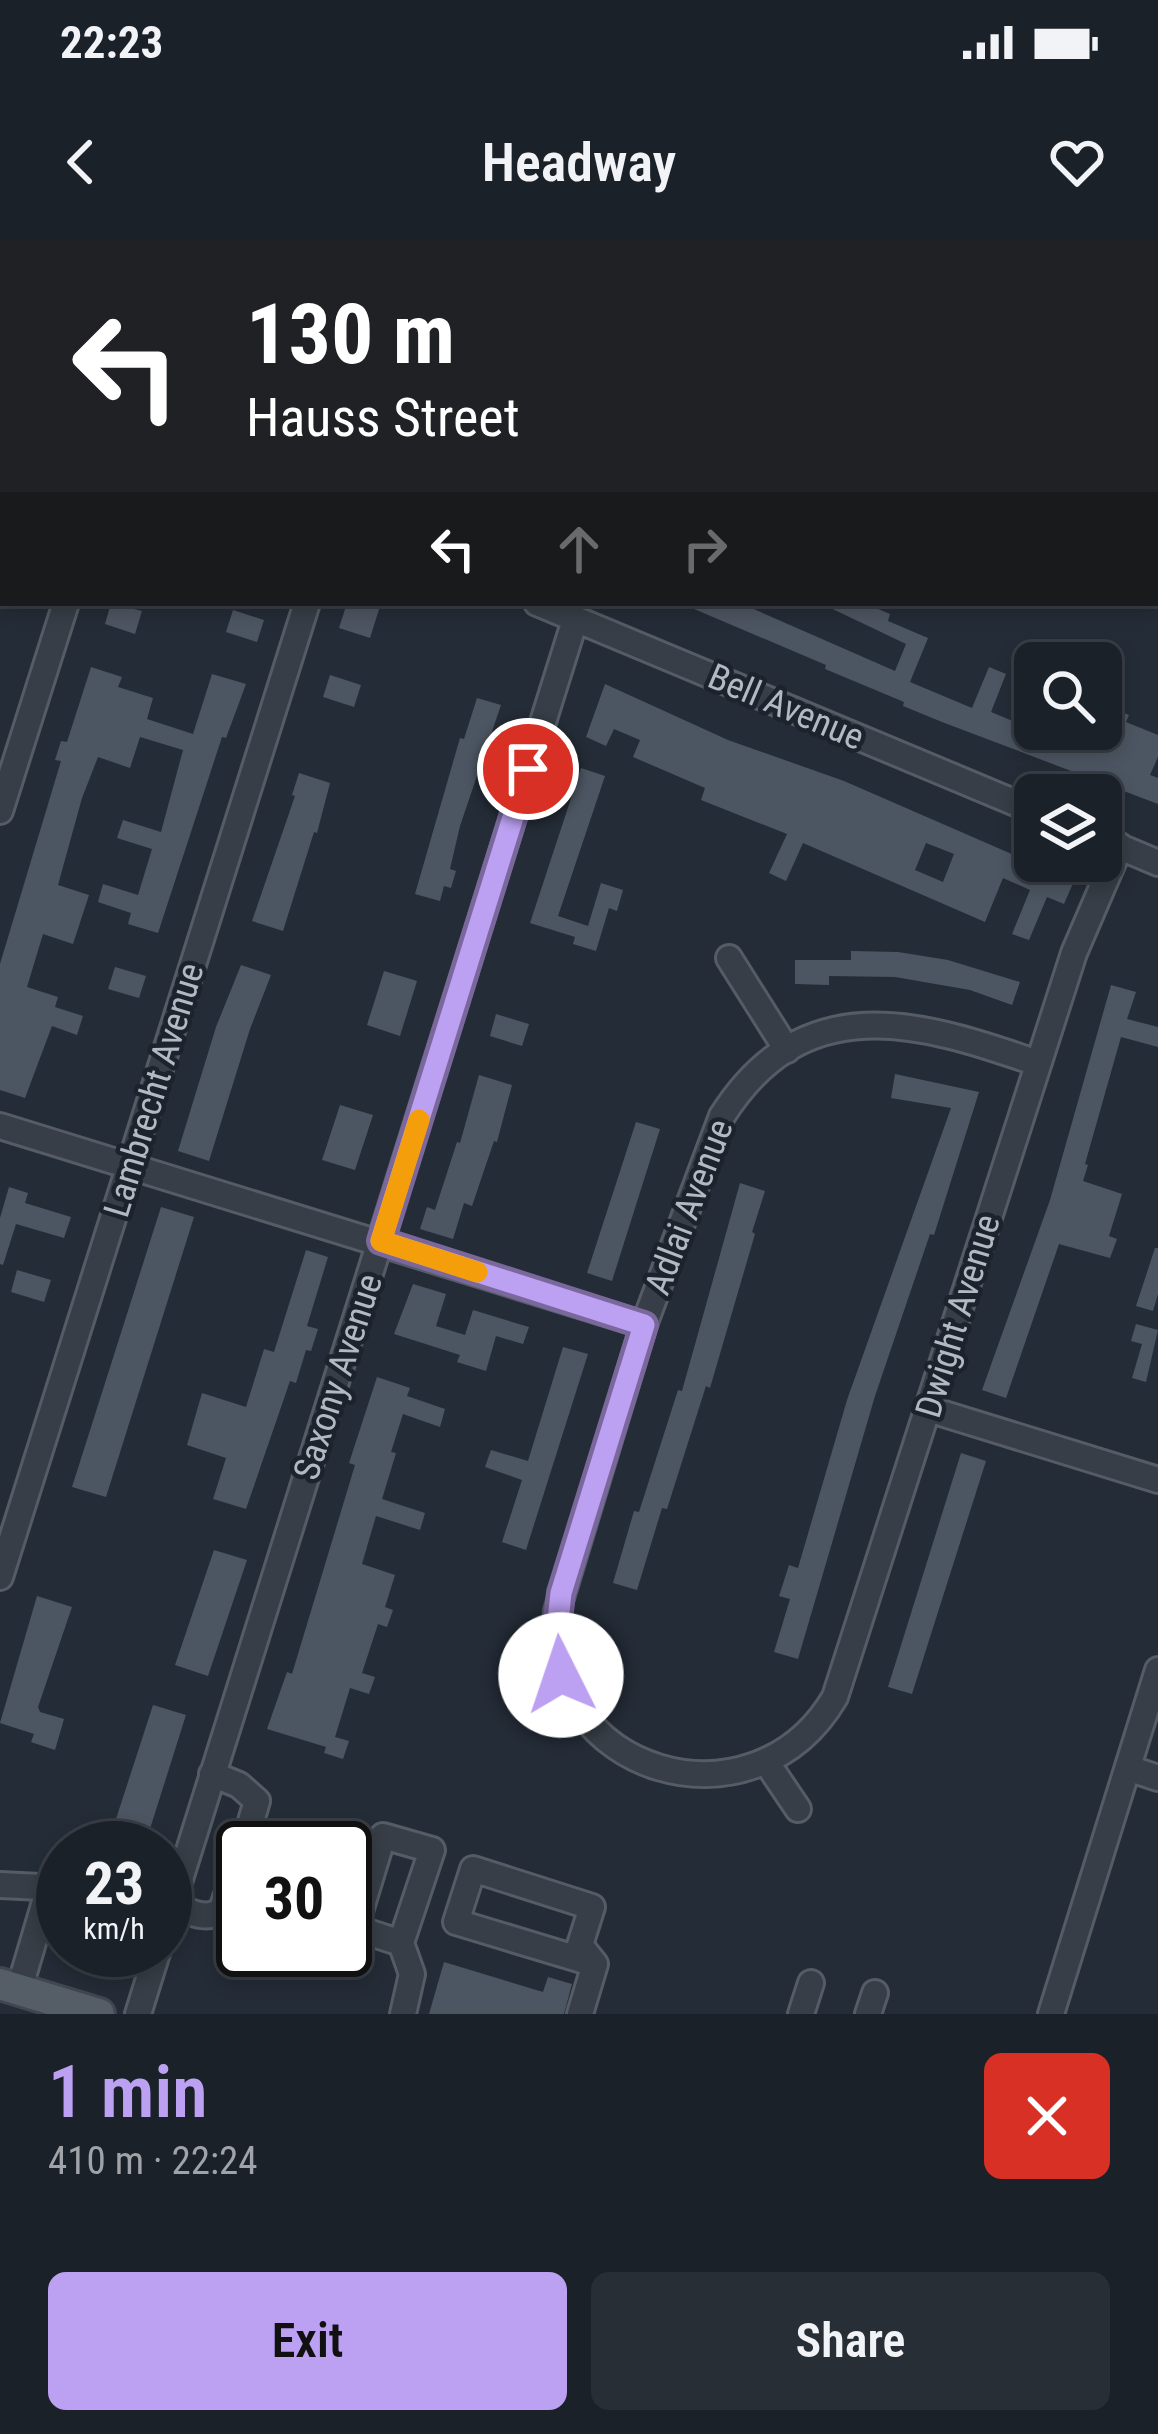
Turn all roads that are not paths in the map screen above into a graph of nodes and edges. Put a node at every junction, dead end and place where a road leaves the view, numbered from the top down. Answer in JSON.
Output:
{"nodes":[{"id":1,"x":65,"y":606,"type":"edge"},
{"id":2,"x":306,"y":606,"type":"edge"},
{"id":3,"x":544,"y":606,"type":"edge"},
{"id":4,"x":575,"y":620,"type":"junction"},
{"id":5,"x":1014,"y":802,"type":"edge"},
{"id":6,"x":0,"y":811,"type":"edge"},
{"id":7,"x":1122,"y":847,"type":"edge"},
{"id":8,"x":1158,"y":862,"type":"edge"},
{"id":9,"x":1097,"y":882,"type":"edge"},
{"id":10,"x":730,"y":958,"type":"dead end"},
{"id":11,"x":787,"y":1050,"type":"junction"},
{"id":12,"x":1037,"y":1063,"type":"junction"},
{"id":13,"x":0,"y":1126,"type":"edge"},
{"id":14,"x":130,"y":1166,"type":"junction"},
{"id":15,"x":381,"y":1241,"type":"junction"},
{"id":16,"x":644,"y":1325,"type":"junction"},
{"id":17,"x":928,"y":1409,"type":"junction"},
{"id":18,"x":1158,"y":1480,"type":"edge"},
{"id":19,"x":0,"y":1577,"type":"edge"},
{"id":20,"x":1158,"y":1670,"type":"edge"},
{"id":21,"x":767,"y":1763,"type":"junction"},
{"id":22,"x":1128,"y":1768,"type":"junction"},
{"id":23,"x":212,"y":1774,"type":"junction"},
{"id":24,"x":1158,"y":1778,"type":"edge"},
{"id":25,"x":797,"y":1809,"type":"dead end"},
{"id":26,"x":251,"y":1821,"type":"edge"},
{"id":27,"x":192,"y":1838,"type":"edge"},
{"id":28,"x":0,"y":1885,"type":"edge"},
{"id":29,"x":36,"y":1886,"type":"edge"},
{"id":30,"x":36,"y":1932,"type":"edge"},
{"id":31,"x":401,"y":1943,"type":"dead end"},
{"id":32,"x":595,"y":1964,"type":"junction"},
{"id":33,"x":150,"y":1977,"type":"edge"},
{"id":34,"x":811,"y":1983,"type":"dead end"},
{"id":35,"x":10,"y":1987,"type":"edge"},
{"id":36,"x":47,"y":2006,"type":"edge"},
{"id":37,"x":99,"y":2014,"type":"edge"},
{"id":38,"x":138,"y":2014,"type":"edge"},
{"id":39,"x":403,"y":2014,"type":"edge"},
{"id":40,"x":580,"y":2014,"type":"edge"},
{"id":41,"x":801,"y":2014,"type":"edge"},
{"id":42,"x":1051,"y":2014,"type":"edge"}],
"edges":[{"from":1,"to":6,"type":"street"},
{"from":2,"to":14,"type":"street","name":"Lambrecht Avenue"},
{"from":3,"to":4,"type":"street","name":"Bell Avenue"},
{"from":4,"to":5,"type":"street","name":"Bell Avenue"},
{"from":4,"to":15,"type":"street","name":"Saxony Avenue"},
{"from":7,"to":8,"type":"street"},
{"from":9,"to":12,"type":"street","name":"Dwight Avenue"},
{"from":10,"to":11,"type":"street"},
{"from":11,"to":12,"type":"street","name":"Adlai Avenue"},
{"from":11,"to":16,"type":"street","name":"Adlai Avenue"},
{"from":12,"to":17,"type":"street","name":"Dwight Avenue"},
{"from":13,"to":14,"type":"street"},
{"from":14,"to":15,"type":"street"},
{"from":14,"to":19,"type":"street","name":"Lambrecht Avenue"},
{"from":15,"to":16,"type":"street"},
{"from":15,"to":23,"type":"street","name":"Saxony Avenue"},
{"from":16,"to":21,"type":"street","name":"Adlai Avenue"},
{"from":17,"to":18,"type":"street"},
{"from":17,"to":21,"type":"street","name":"Dwight Avenue"},
{"from":20,"to":22,"type":"street"},
{"from":21,"to":25,"type":"street"},
{"from":22,"to":24,"type":"street"},
{"from":22,"to":42,"type":"street"},
{"from":23,"to":26,"type":"street"},
{"from":23,"to":27,"type":"street","name":"Saxony Avenue"},
{"from":28,"to":29,"type":"street"},
{"from":30,"to":35,"type":"street"},
{"from":31,"to":39,"type":"street"},
{"from":32,"to":32,"type":"street"},
{"from":32,"to":40,"type":"street"},
{"from":33,"to":38,"type":"street"},
{"from":34,"to":41,"type":"street"},
{"from":35,"to":36,"type":"main road"},
{"from":36,"to":37,"type":"main road"}]}
